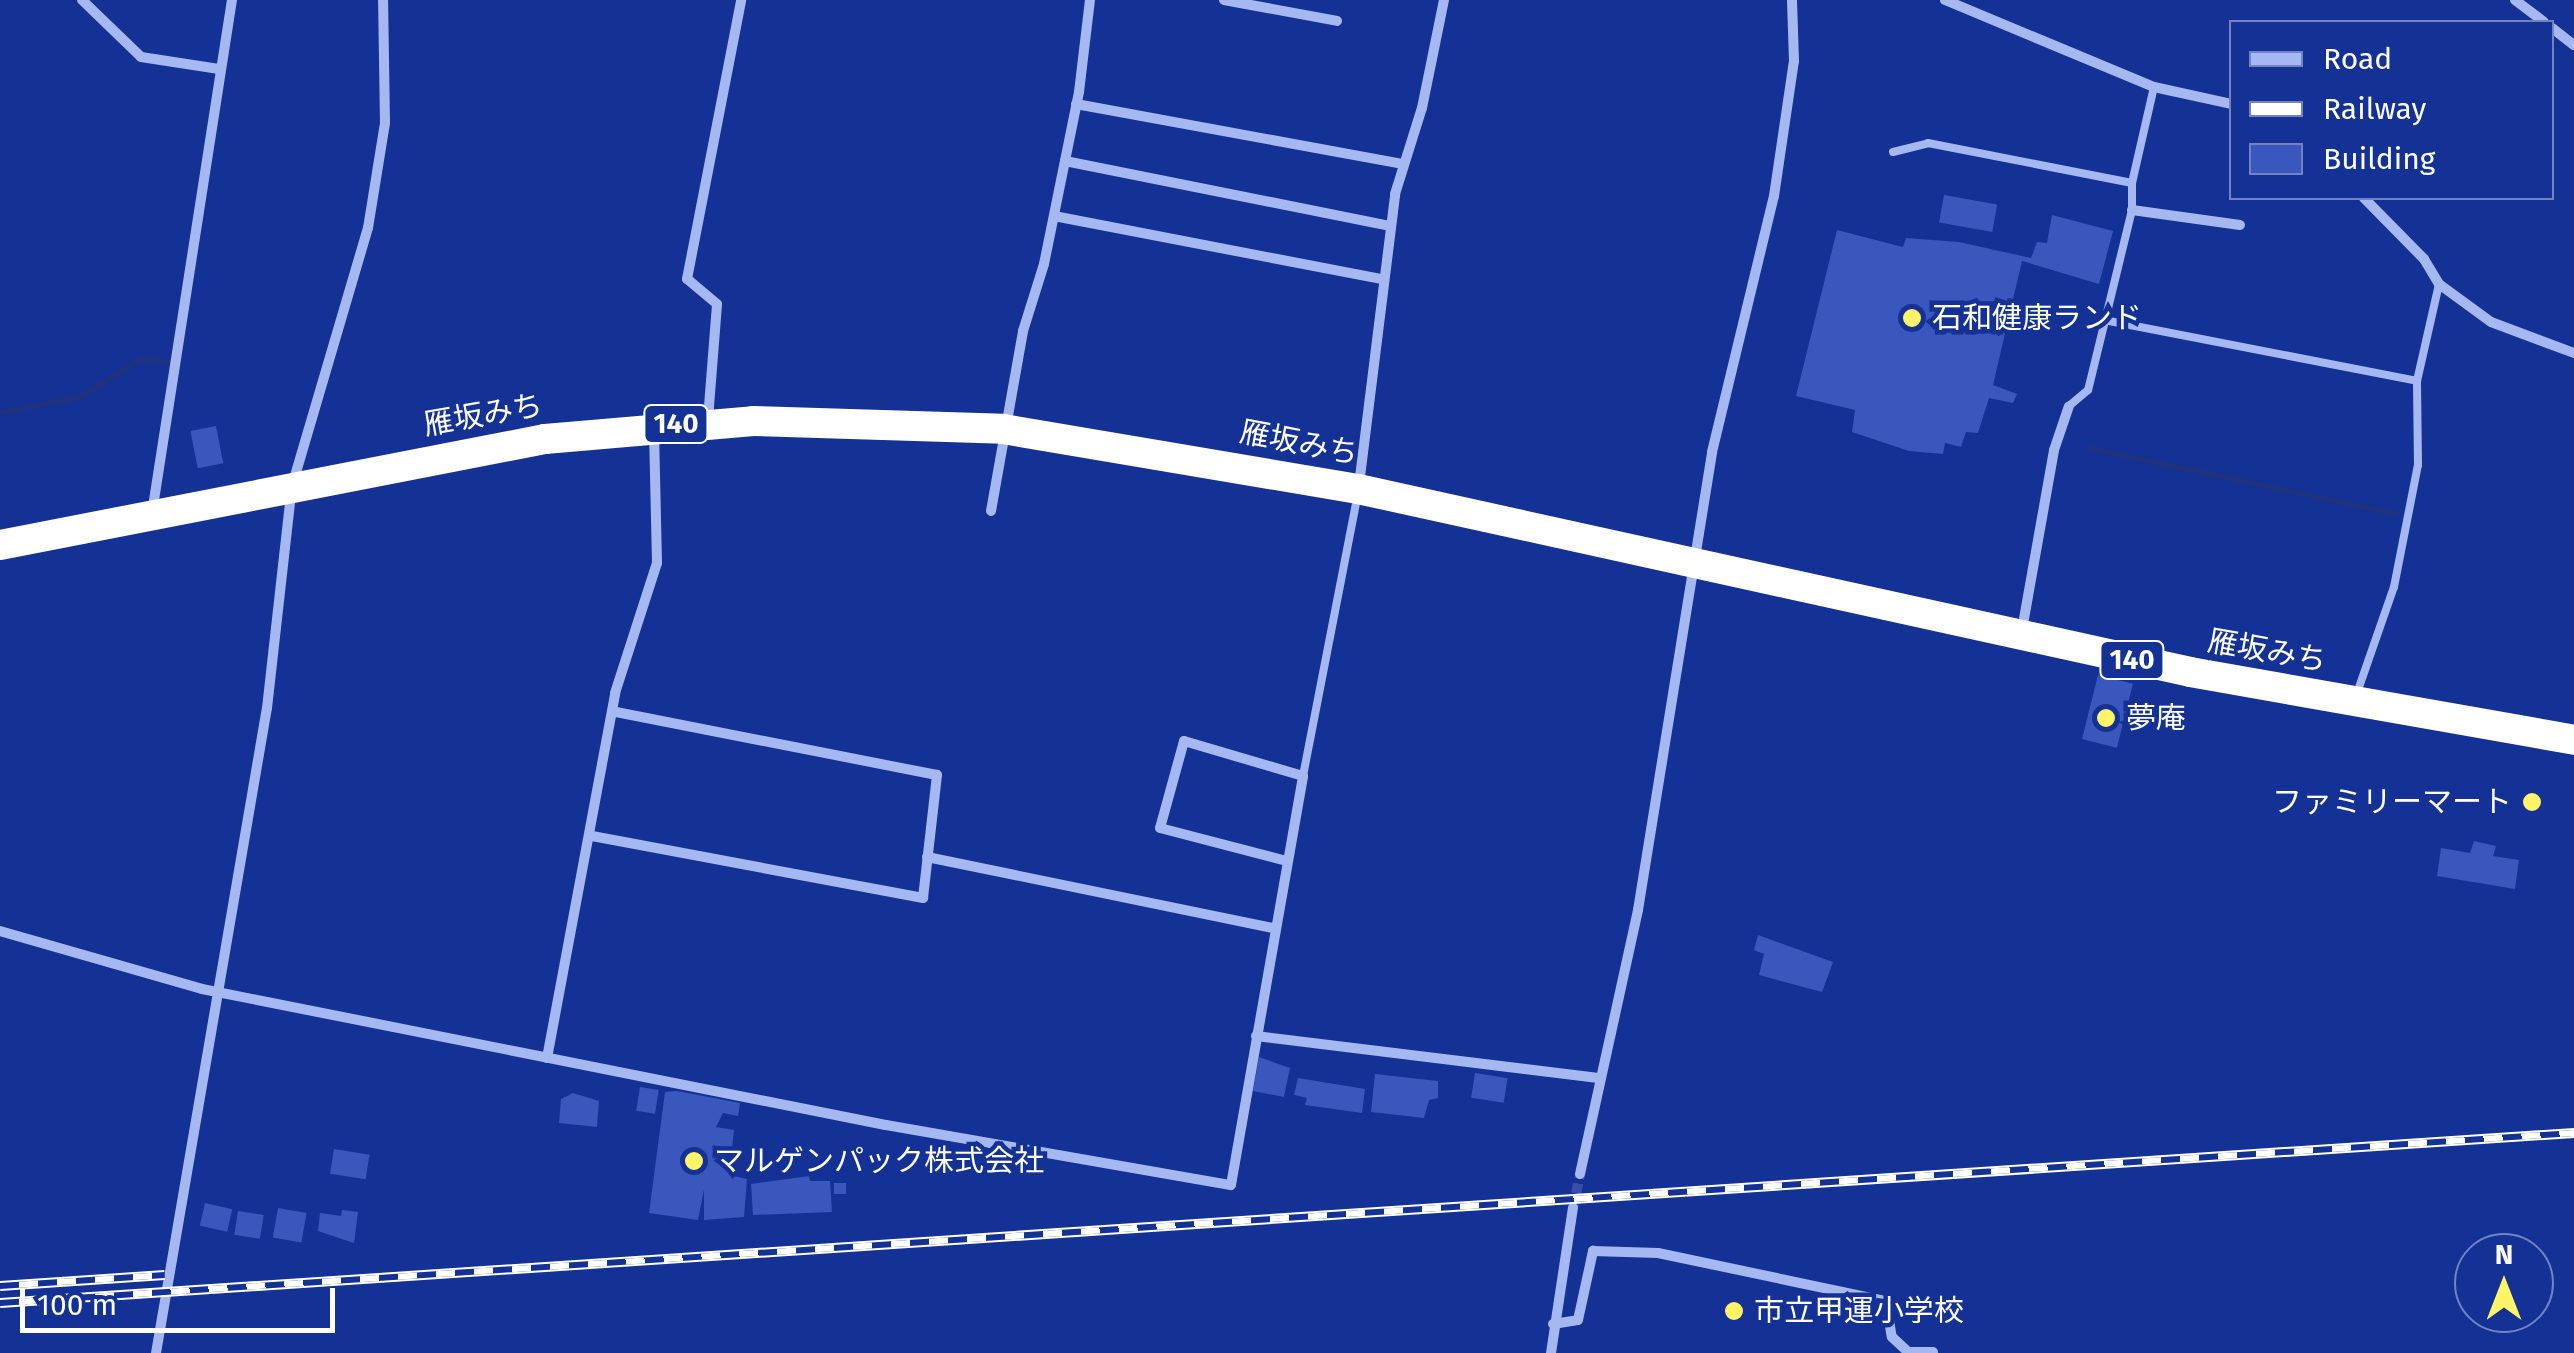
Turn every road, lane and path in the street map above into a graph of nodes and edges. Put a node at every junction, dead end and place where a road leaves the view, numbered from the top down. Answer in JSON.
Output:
{"nodes":[{"id":1,"x":82,"y":0,"type":"edge"},
{"id":2,"x":232,"y":0,"type":"edge"},
{"id":3,"x":383,"y":0,"type":"edge"},
{"id":4,"x":741,"y":0,"type":"edge"},
{"id":5,"x":1090,"y":0,"type":"edge"},
{"id":6,"x":1224,"y":0,"type":"edge"},
{"id":7,"x":1444,"y":0,"type":"edge"},
{"id":8,"x":1792,"y":0,"type":"edge"},
{"id":9,"x":1945,"y":0,"type":"edge"},
{"id":10,"x":2515,"y":0,"type":"edge"},
{"id":11,"x":1337,"y":20,"type":"dead end"},
{"id":12,"x":2541,"y":20,"type":"edge"},
{"id":13,"x":2554,"y":30,"type":"edge"},
{"id":14,"x":2574,"y":46,"type":"edge"},
{"id":15,"x":219,"y":69,"type":"junction"},
{"id":16,"x":2154,"y":87,"type":"junction"},
{"id":17,"x":2229,"y":103,"type":"edge"},
{"id":18,"x":1076,"y":104,"type":"junction"},
{"id":19,"x":1893,"y":152,"type":"dead end"},
{"id":20,"x":1065,"y":161,"type":"junction"},
{"id":21,"x":1404,"y":164,"type":"junction"},
{"id":22,"x":2132,"y":183,"type":"junction"},
{"id":23,"x":2366,"y":200,"type":"edge"},
{"id":24,"x":2132,"y":210,"type":"junction"},
{"id":25,"x":1054,"y":216,"type":"junction"},
{"id":26,"x":2240,"y":225,"type":"dead end"},
{"id":27,"x":1390,"y":226,"type":"junction"},
{"id":28,"x":1382,"y":279,"type":"junction"},
{"id":29,"x":2439,"y":284,"type":"junction"},
{"id":30,"x":2104,"y":320,"type":"junction"},
{"id":31,"x":2574,"y":353,"type":"edge"},
{"id":32,"x":2418,"y":382,"type":"junction"},
{"id":33,"x":2069,"y":406,"type":"joint"},
{"id":34,"x":708,"y":422,"type":"junction"},
{"id":35,"x":654,"y":426,"type":"junction"},
{"id":36,"x":1003,"y":429,"type":"junction"},
{"id":37,"x":292,"y":486,"type":"junction"},
{"id":38,"x":1358,"y":490,"type":"junction"},
{"id":39,"x":991,"y":511,"type":"dead end"},
{"id":40,"x":152,"y":514,"type":"junction"},
{"id":41,"x":0,"y":545,"type":"edge"},
{"id":42,"x":1694,"y":561,"type":"junction"},
{"id":43,"x":2021,"y":636,"type":"junction"},
{"id":44,"x":2354,"y":702,"type":"junction"},
{"id":45,"x":612,"y":711,"type":"junction"},
{"id":46,"x":2574,"y":740,"type":"edge"},
{"id":47,"x":1303,"y":776,"type":"junction"},
{"id":48,"x":592,"y":836,"type":"junction"},
{"id":49,"x":927,"y":857,"type":"junction"},
{"id":50,"x":1286,"y":861,"type":"junction"},
{"id":51,"x":1274,"y":928,"type":"junction"},
{"id":52,"x":0,"y":931,"type":"edge"},
{"id":53,"x":219,"y":992,"type":"junction"},
{"id":54,"x":1256,"y":1036,"type":"junction"},
{"id":55,"x":546,"y":1058,"type":"junction"},
{"id":56,"x":1598,"y":1078,"type":"junction"},
{"id":57,"x":1580,"y":1174,"type":"tunnel mouth"},
{"id":58,"x":1572,"y":1208,"type":"tunnel mouth"},
{"id":59,"x":1553,"y":1324,"type":"junction"},
{"id":60,"x":156,"y":1353,"type":"edge"},
{"id":61,"x":1550,"y":1353,"type":"edge"},
{"id":62,"x":1936,"y":1353,"type":"edge"}],
"edges":[{"from":1,"to":15,"type":"street"},
{"from":2,"to":15,"type":"street"},
{"from":3,"to":37,"type":"street"},
{"from":4,"to":34,"type":"street"},
{"from":5,"to":18,"type":"street"},
{"from":6,"to":11,"type":"street"},
{"from":7,"to":21,"type":"street"},
{"from":8,"to":42,"type":"street"},
{"from":9,"to":16,"type":"street"},
{"from":10,"to":12,"type":"street"},
{"from":13,"to":14,"type":"street"},
{"from":15,"to":40,"type":"street"},
{"from":16,"to":17,"type":"street"},
{"from":16,"to":22,"type":"lane"},
{"from":18,"to":20,"type":"street"},
{"from":18,"to":21,"type":"street"},
{"from":19,"to":22,"type":"lane"},
{"from":20,"to":25,"type":"street"},
{"from":20,"to":27,"type":"street"},
{"from":21,"to":27,"type":"street"},
{"from":22,"to":24,"type":"lane"},
{"from":23,"to":29,"type":"street"},
{"from":24,"to":26,"type":"street"},
{"from":24,"to":30,"type":"lane"},
{"from":25,"to":28,"type":"street"},
{"from":25,"to":36,"type":"street"},
{"from":27,"to":28,"type":"street"},
{"from":28,"to":38,"type":"street"},
{"from":29,"to":31,"type":"street"},
{"from":29,"to":32,"type":"lane"},
{"from":30,"to":32,"type":"lane"},
{"from":30,"to":33,"type":"lane"},
{"from":32,"to":44,"type":"lane"},
{"from":33,"to":43,"type":"street"},
{"from":34,"to":35,"type":"highway","name":"雁坂みち","number":"140"},
{"from":34,"to":36,"type":"highway","name":"雁坂みち","number":"140"},
{"from":35,"to":37,"type":"highway","name":"雁坂みち","number":"140"},
{"from":35,"to":45,"type":"street"},
{"from":36,"to":38,"type":"highway","name":"雁坂みち","number":"140"},
{"from":36,"to":39,"type":"street"},
{"from":37,"to":40,"type":"highway","name":"雁坂みち","number":"140"},
{"from":37,"to":53,"type":"street"},
{"from":38,"to":42,"type":"highway","name":"雁坂みち","number":"140"},
{"from":38,"to":47,"type":"lane"},
{"from":40,"to":41,"type":"highway","name":"雁坂みち","number":"140"},
{"from":42,"to":43,"type":"highway","name":"雁坂みち","number":"140"},
{"from":42,"to":56,"type":"street"},
{"from":43,"to":44,"type":"highway","name":"雁坂みち","number":"140"},
{"from":44,"to":46,"type":"highway","name":"雁坂みち","number":"140"},
{"from":45,"to":48,"type":"street"},
{"from":45,"to":49,"type":"street"},
{"from":47,"to":50,"type":"street"},
{"from":47,"to":50,"type":"street"},
{"from":48,"to":49,"type":"street"},
{"from":48,"to":55,"type":"street"},
{"from":49,"to":51,"type":"street"},
{"from":50,"to":51,"type":"street"},
{"from":51,"to":54,"type":"street"},
{"from":52,"to":53,"type":"street"},
{"from":53,"to":55,"type":"street"},
{"from":53,"to":60,"type":"street"},
{"from":54,"to":55,"type":"street"},
{"from":54,"to":56,"type":"street"},
{"from":56,"to":57,"type":"street"},
{"from":58,"to":59,"type":"street"},
{"from":59,"to":61,"type":"street"},
{"from":59,"to":62,"type":"street"}]}
